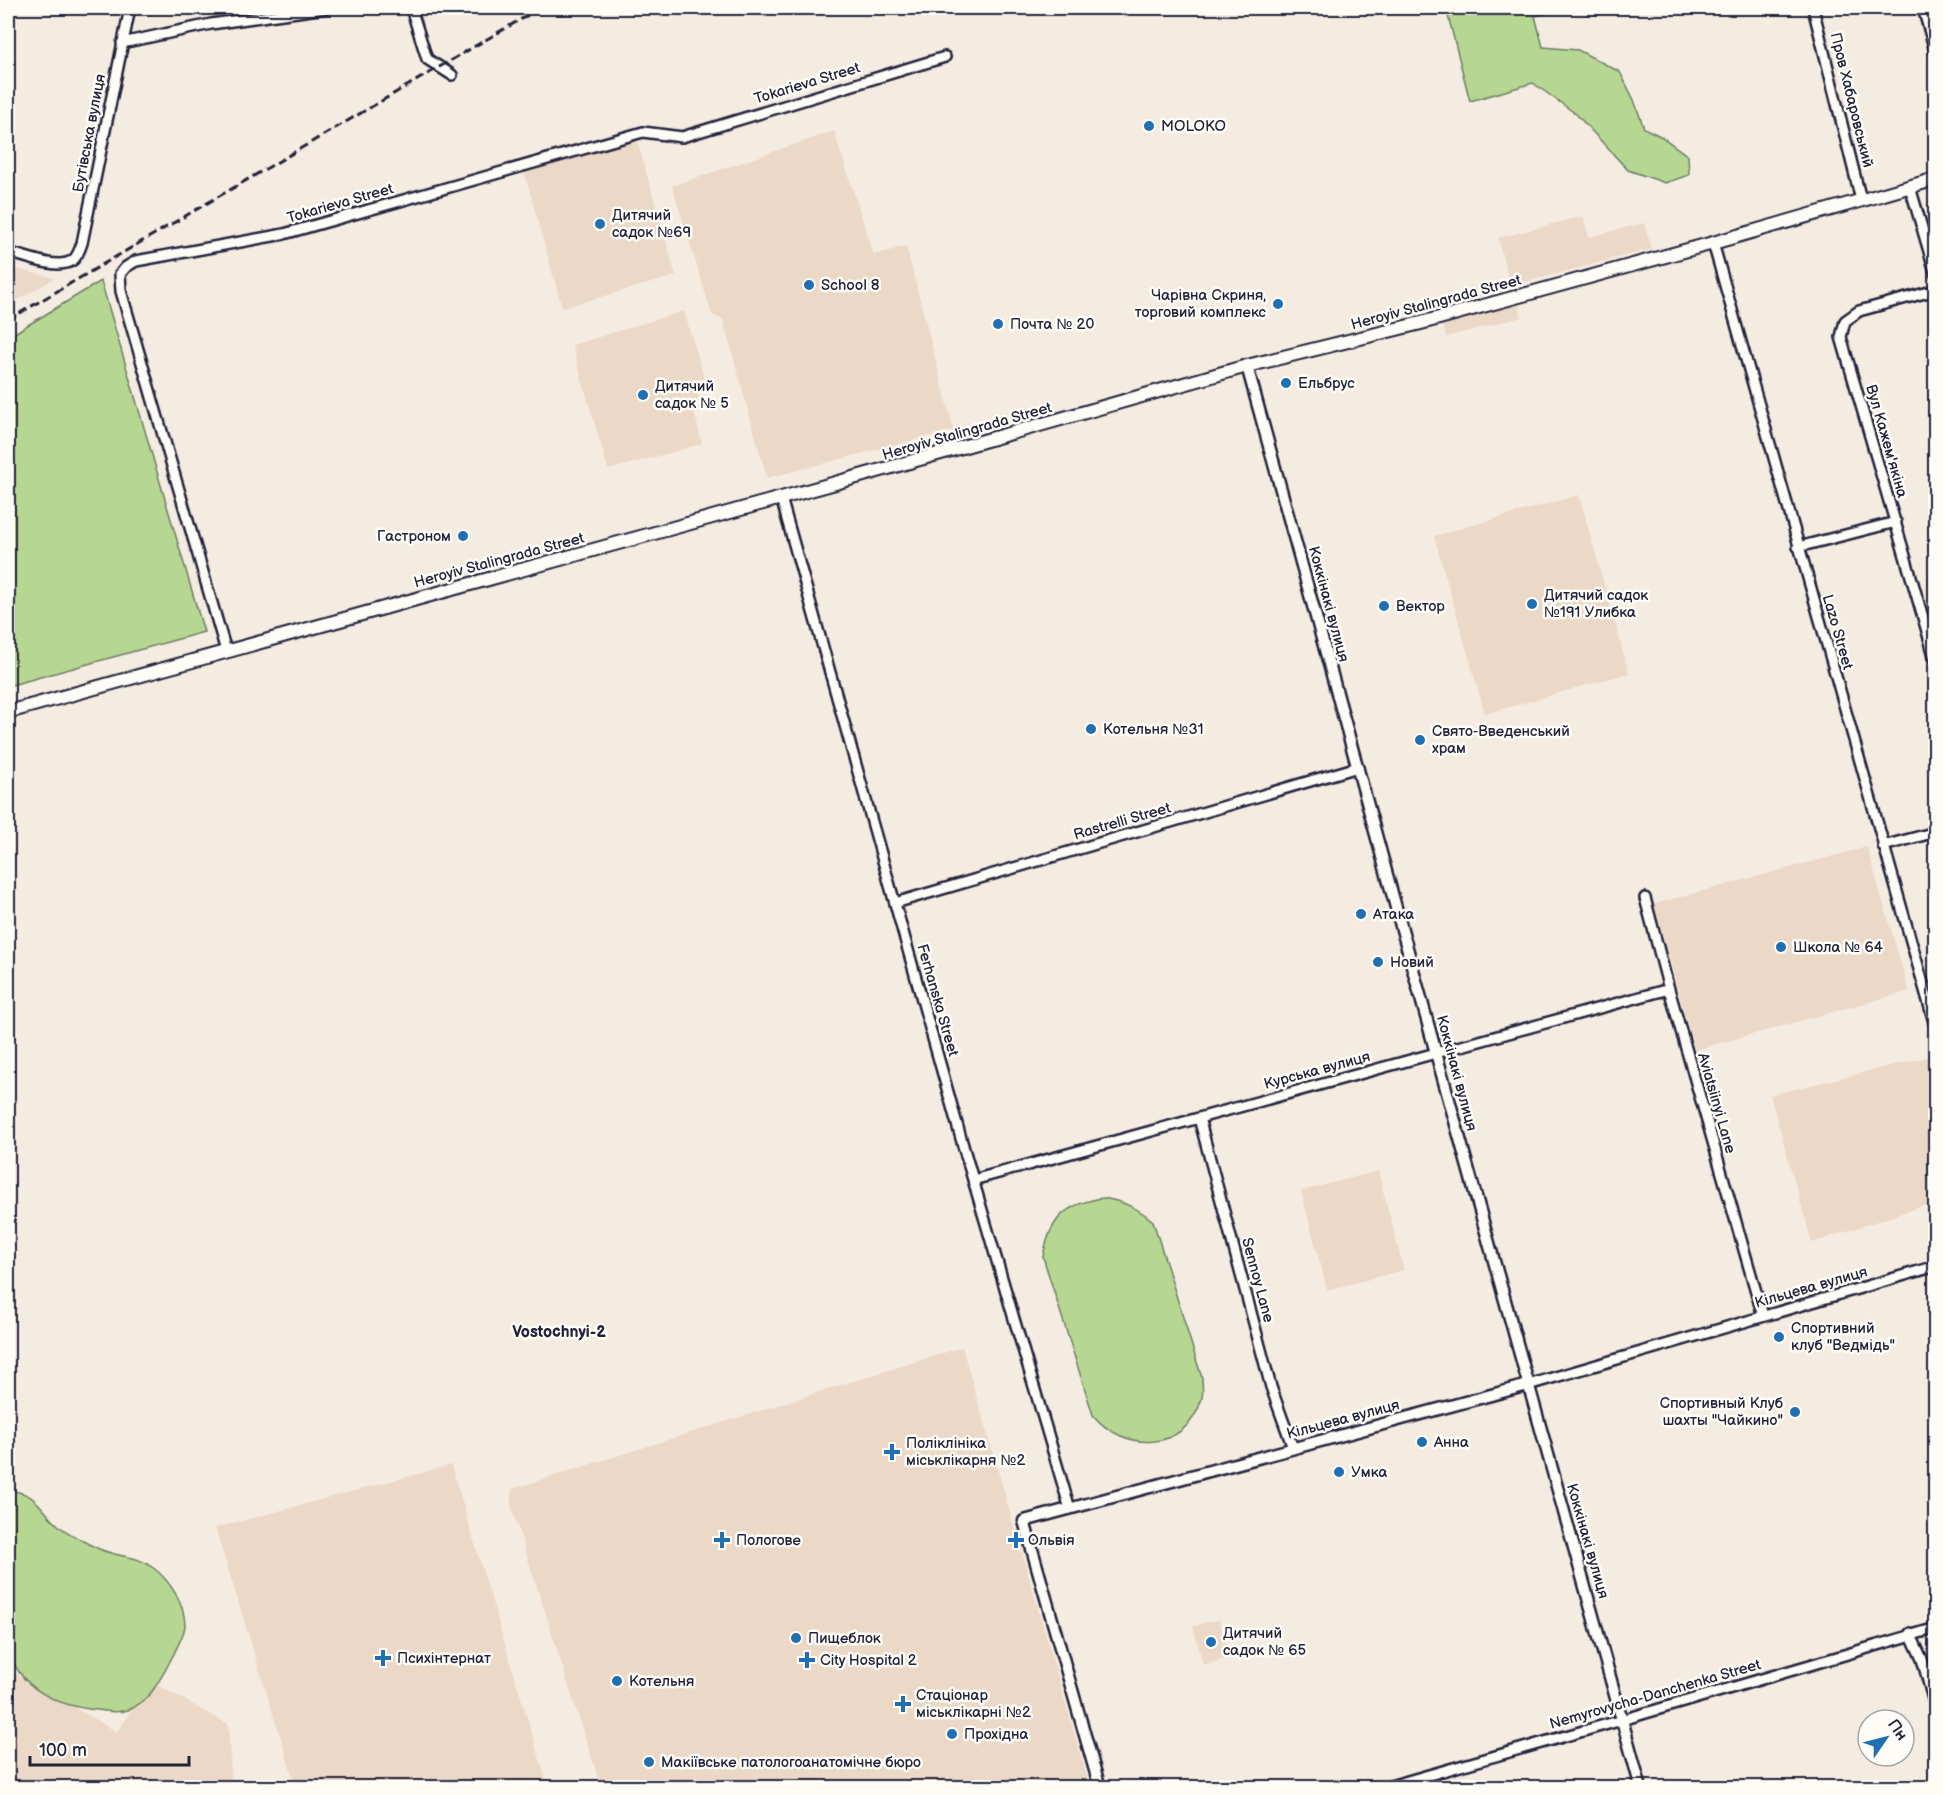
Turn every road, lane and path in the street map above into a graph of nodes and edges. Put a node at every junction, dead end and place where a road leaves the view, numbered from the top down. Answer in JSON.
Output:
{"nodes":[{"id":1,"x":130,"y":8,"type":"edge"},
{"id":2,"x":326,"y":8,"type":"edge"},
{"id":3,"x":411,"y":8,"type":"edge"},
{"id":4,"x":1814,"y":8,"type":"edge"},
{"id":5,"x":1923,"y":8,"type":"edge"},
{"id":6,"x":122,"y":43,"type":"junction"},
{"id":7,"x":1935,"y":54,"type":"edge"},
{"id":8,"x":945,"y":57,"type":"dead end"},
{"id":9,"x":452,"y":75,"type":"dead end"},
{"id":10,"x":1935,"y":179,"type":"edge"},
{"id":11,"x":1910,"y":187,"type":"junction"},
{"id":12,"x":1861,"y":200,"type":"junction"},
{"id":13,"x":1713,"y":243,"type":"junction"},
{"id":14,"x":8,"y":252,"type":"edge"},
{"id":15,"x":1935,"y":276,"type":"edge"},
{"id":16,"x":1935,"y":290,"type":"edge"},
{"id":17,"x":1247,"y":366,"type":"junction"},
{"id":18,"x":782,"y":498,"type":"junction"},
{"id":19,"x":1896,"y":522,"type":"junction"},
{"id":20,"x":1798,"y":547,"type":"junction"},
{"id":21,"x":226,"y":651,"type":"junction"},
{"id":22,"x":1935,"y":662,"type":"edge"},
{"id":23,"x":8,"y":712,"type":"edge"},
{"id":24,"x":1358,"y":767,"type":"junction"},
{"id":25,"x":1935,"y":832,"type":"edge"},
{"id":26,"x":1882,"y":846,"type":"junction"},
{"id":27,"x":1645,"y":898,"type":"dead end"},
{"id":28,"x":895,"y":903,"type":"junction"},
{"id":29,"x":1669,"y":989,"type":"junction"},
{"id":30,"x":1935,"y":1029,"type":"edge"},
{"id":31,"x":1436,"y":1053,"type":"junction"},
{"id":32,"x":1200,"y":1118,"type":"junction"},
{"id":33,"x":973,"y":1180,"type":"junction"},
{"id":34,"x":1935,"y":1266,"type":"edge"},
{"id":35,"x":1763,"y":1316,"type":"junction"},
{"id":36,"x":1528,"y":1384,"type":"junction"},
{"id":37,"x":1293,"y":1448,"type":"junction"},
{"id":38,"x":1070,"y":1509,"type":"junction"},
{"id":39,"x":1935,"y":1628,"type":"edge"},
{"id":40,"x":1910,"y":1634,"type":"junction"},
{"id":41,"x":1935,"y":1710,"type":"edge"},
{"id":42,"x":1622,"y":1720,"type":"junction"},
{"id":43,"x":1100,"y":1788,"type":"edge"},
{"id":44,"x":1383,"y":1788,"type":"edge"},
{"id":45,"x":1641,"y":1788,"type":"edge"}],
"edges":[{"from":1,"to":6,"type":"street","name":"Бутівська вулиця"},
{"from":2,"to":6,"type":"street"},
{"from":3,"to":9,"type":"street"},
{"from":4,"to":12,"type":"street","name":"Пров Хабаровський"},
{"from":5,"to":7,"type":"street"},
{"from":6,"to":14,"type":"street","name":"Бутівська вулиця"},
{"from":8,"to":21,"type":"street","name":"Tokarieva Street"},
{"from":10,"to":11,"type":"main road","name":"Heroyiv Stalingrada Street"},
{"from":11,"to":12,"type":"main road","name":"Heroyiv Stalingrada Street"},
{"from":11,"to":15,"type":"street"},
{"from":12,"to":13,"type":"main road","name":"Heroyiv Stalingrada Street"},
{"from":13,"to":17,"type":"main road","name":"Heroyiv Stalingrada Street"},
{"from":13,"to":20,"type":"street","name":"Lazo Street"},
{"from":16,"to":19,"type":"street","name":"Вул Кажем'якіна"},
{"from":17,"to":18,"type":"main road","name":"Heroyiv Stalingrada Street"},
{"from":17,"to":24,"type":"street","name":"Коккінакі вулиця"},
{"from":18,"to":21,"type":"main road","name":"Heroyiv Stalingrada Street"},
{"from":18,"to":28,"type":"street","name":"Ferhanska Street"},
{"from":19,"to":20,"type":"street"},
{"from":19,"to":22,"type":"street","name":"Вул Кажем'якіна"},
{"from":20,"to":26,"type":"street","name":"Lazo Street"},
{"from":21,"to":23,"type":"main road","name":"Heroyiv Stalingrada Street"},
{"from":24,"to":28,"type":"street","name":"Rastrelli Street"},
{"from":24,"to":31,"type":"street","name":"Коккінакі вулиця"},
{"from":25,"to":26,"type":"street"},
{"from":26,"to":30,"type":"street","name":"Lazo Street"},
{"from":27,"to":29,"type":"street","name":"Aviatsiinyi Lane"},
{"from":28,"to":33,"type":"street","name":"Ferhanska Street"},
{"from":29,"to":31,"type":"street","name":"Курська вулиця"},
{"from":29,"to":35,"type":"street","name":"Aviatsiinyi Lane"},
{"from":31,"to":32,"type":"street","name":"Курська вулиця"},
{"from":31,"to":36,"type":"street","name":"Коккінакі вулиця"},
{"from":32,"to":33,"type":"street","name":"Курська вулиця"},
{"from":32,"to":37,"type":"street","name":"Sennoy Lane"},
{"from":33,"to":38,"type":"street","name":"Ferhanska Street"},
{"from":34,"to":35,"type":"street","name":"Кільцева вулиця"},
{"from":35,"to":36,"type":"street","name":"Кільцева вулиця"},
{"from":36,"to":37,"type":"street","name":"Кільцева вулиця"},
{"from":36,"to":42,"type":"street","name":"Коккінакі вулиця"},
{"from":37,"to":38,"type":"street","name":"Кільцева вулиця"},
{"from":38,"to":43,"type":"street","name":"Кільцева вулиця"},
{"from":39,"to":40,"type":"street","name":"Nemyrovycha-Danchenka Street"},
{"from":40,"to":41,"type":"street"},
{"from":40,"to":42,"type":"street","name":"Nemyrovycha-Danchenka Street"},
{"from":42,"to":44,"type":"street","name":"Nemyrovycha-Danchenka Street"},
{"from":42,"to":45,"type":"street","name":"Коккінакі вулиця"}]}
